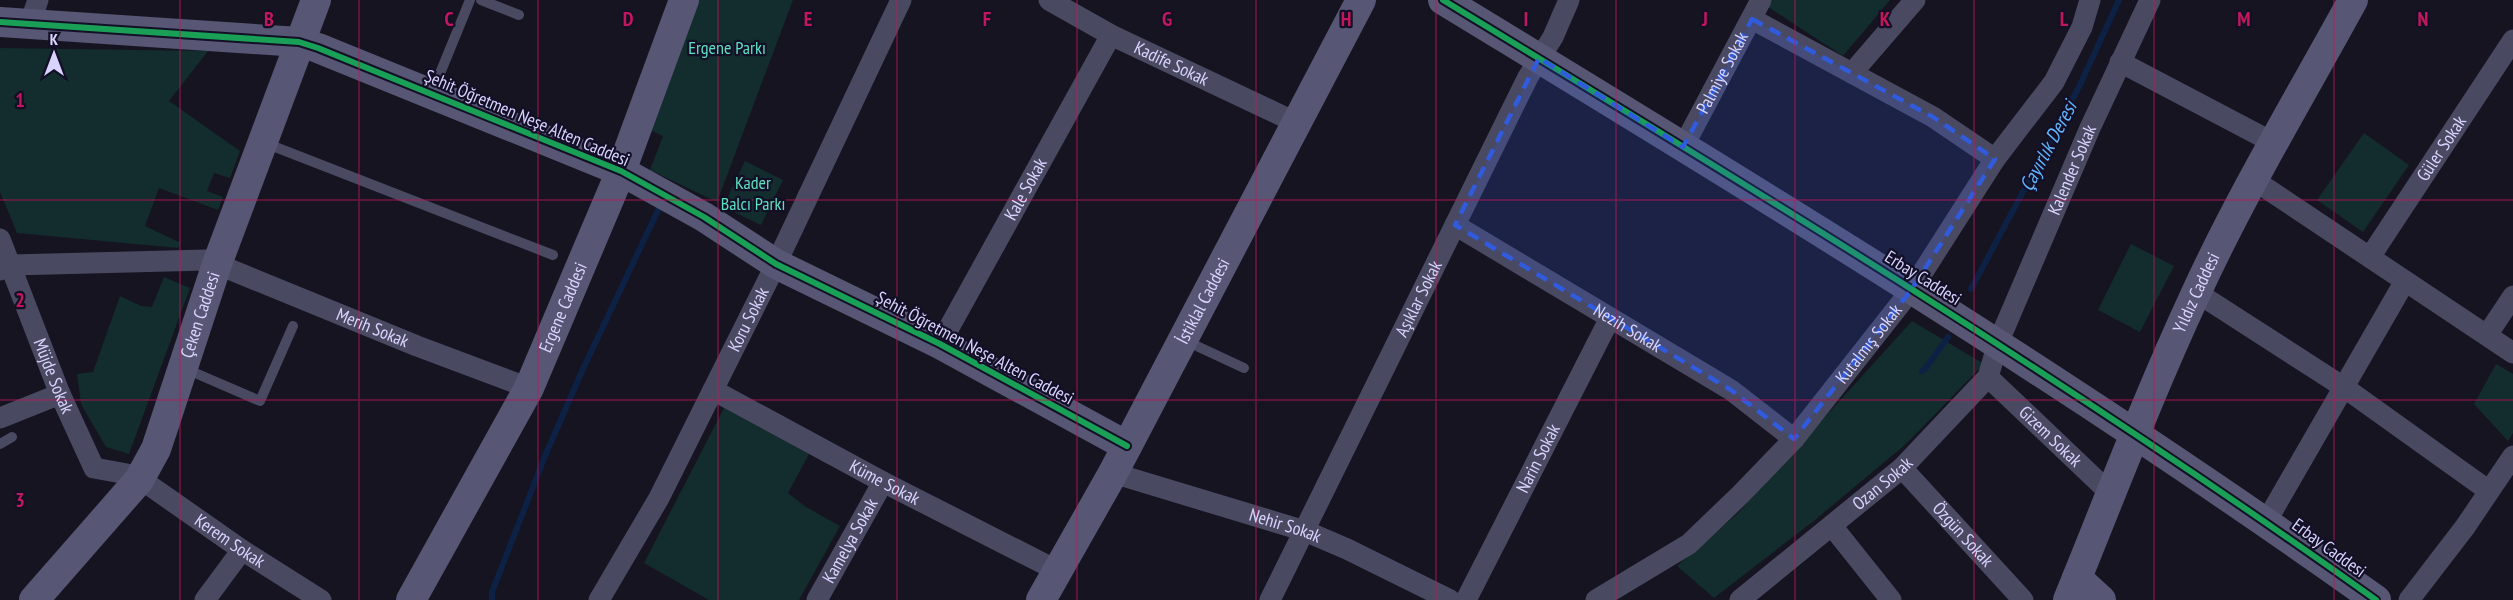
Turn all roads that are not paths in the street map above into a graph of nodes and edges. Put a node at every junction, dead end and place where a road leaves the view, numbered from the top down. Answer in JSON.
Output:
{"nodes":[{"id":1,"x":316,"y":0,"type":"edge"},
{"id":2,"x":470,"y":0,"type":"edge"},
{"id":3,"x":481,"y":0,"type":"edge"},
{"id":4,"x":684,"y":0,"type":"edge"},
{"id":5,"x":901,"y":0,"type":"edge"},
{"id":6,"x":1049,"y":0,"type":"edge"},
{"id":7,"x":1361,"y":0,"type":"edge"},
{"id":8,"x":1443,"y":0,"type":"edge"},
{"id":9,"x":1569,"y":0,"type":"edge"},
{"id":10,"x":1915,"y":0,"type":"edge"},
{"id":11,"x":2090,"y":0,"type":"edge"},
{"id":12,"x":2151,"y":0,"type":"edge"},
{"id":13,"x":2353,"y":0,"type":"edge"},
{"id":14,"x":1757,"y":9,"type":"edge"},
{"id":15,"x":34,"y":11,"type":"edge"},
{"id":16,"x":519,"y":15,"type":"dead end"},
{"id":17,"x":0,"y":22,"type":"edge"},
{"id":18,"x":1111,"y":35,"type":"junction"},
{"id":19,"x":2513,"y":40,"type":"edge"},
{"id":20,"x":299,"y":42,"type":"junction"},
{"id":21,"x":1539,"y":58,"type":"junction"},
{"id":22,"x":2120,"y":62,"type":"junction"},
{"id":23,"x":1851,"y":73,"type":"junction"},
{"id":24,"x":432,"y":94,"type":"junction"},
{"id":25,"x":1297,"y":123,"type":"junction"},
{"id":26,"x":262,"y":141,"type":"junction"},
{"id":27,"x":2274,"y":143,"type":"junction"},
{"id":28,"x":1683,"y":147,"type":"junction"},
{"id":29,"x":1995,"y":159,"type":"junction"},
{"id":30,"x":633,"y":178,"type":"junction"},
{"id":31,"x":2254,"y":180,"type":"junction"},
{"id":32,"x":1455,"y":225,"type":"junction"},
{"id":33,"x":0,"y":239,"type":"edge"},
{"id":34,"x":553,"y":255,"type":"dead end"},
{"id":35,"x":2370,"y":257,"type":"junction"},
{"id":36,"x":217,"y":264,"type":"junction"},
{"id":37,"x":776,"y":264,"type":"junction"},
{"id":38,"x":6,"y":267,"type":"edge"},
{"id":39,"x":2405,"y":281,"type":"junction"},
{"id":40,"x":1912,"y":289,"type":"junction"},
{"id":41,"x":2196,"y":292,"type":"junction"},
{"id":42,"x":2513,"y":296,"type":"edge"},
{"id":43,"x":1610,"y":318,"type":"junction"},
{"id":44,"x":293,"y":326,"type":"dead end"},
{"id":45,"x":2487,"y":335,"type":"junction"},
{"id":46,"x":1183,"y":339,"type":"junction"},
{"id":47,"x":1998,"y":343,"type":"junction"},
{"id":48,"x":940,"y":344,"type":"junction"},
{"id":49,"x":2513,"y":352,"type":"edge"},
{"id":50,"x":183,"y":367,"type":"junction"},
{"id":51,"x":1244,"y":368,"type":"dead end"},
{"id":52,"x":1988,"y":377,"type":"junction"},
{"id":53,"x":529,"y":388,"type":"junction"},
{"id":54,"x":2345,"y":388,"type":"junction"},
{"id":55,"x":713,"y":390,"type":"junction"},
{"id":56,"x":60,"y":394,"type":"junction"},
{"id":57,"x":0,"y":418,"type":"edge"},
{"id":58,"x":2135,"y":434,"type":"junction"},
{"id":59,"x":12,"y":437,"type":"dead end"},
{"id":60,"x":1794,"y":439,"type":"junction"},
{"id":61,"x":0,"y":444,"type":"edge"},
{"id":62,"x":1126,"y":446,"type":"junction"},
{"id":63,"x":2512,"y":458,"type":"edge"},
{"id":64,"x":1902,"y":468,"type":"junction"},
{"id":65,"x":1113,"y":473,"type":"junction"},
{"id":66,"x":139,"y":480,"type":"junction"},
{"id":67,"x":883,"y":482,"type":"junction"},
{"id":68,"x":2489,"y":491,"type":"junction"},
{"id":69,"x":2111,"y":494,"type":"junction"},
{"id":70,"x":2266,"y":522,"type":"junction"},
{"id":71,"x":1833,"y":526,"type":"junction"},
{"id":72,"x":1305,"y":531,"type":"junction"},
{"id":73,"x":242,"y":550,"type":"junction"},
{"id":74,"x":1058,"y":571,"type":"junction"},
{"id":75,"x":2073,"y":589,"type":"edge"},
{"id":76,"x":34,"y":600,"type":"edge"},
{"id":77,"x":205,"y":600,"type":"edge"},
{"id":78,"x":321,"y":600,"type":"edge"},
{"id":79,"x":411,"y":600,"type":"edge"},
{"id":80,"x":599,"y":600,"type":"edge"},
{"id":81,"x":817,"y":600,"type":"edge"},
{"id":82,"x":1041,"y":600,"type":"edge"},
{"id":83,"x":1270,"y":600,"type":"edge"},
{"id":84,"x":1450,"y":600,"type":"edge"},
{"id":85,"x":1466,"y":600,"type":"edge"},
{"id":86,"x":1596,"y":600,"type":"edge"},
{"id":87,"x":1740,"y":600,"type":"edge"},
{"id":88,"x":1891,"y":600,"type":"edge"},
{"id":89,"x":2023,"y":600,"type":"edge"},
{"id":90,"x":2101,"y":600,"type":"edge"},
{"id":91,"x":2376,"y":600,"type":"edge"},
{"id":92,"x":2409,"y":600,"type":"edge"}],
"edges":[{"from":1,"to":20,"type":"street","name":"Çeken Caddesi"},
{"from":2,"to":24,"type":"lane"},
{"from":3,"to":16,"type":"lane"},
{"from":4,"to":30,"type":"street","name":"Ergene Caddesi"},
{"from":5,"to":37,"type":"street","name":"Koru Sokak"},
{"from":6,"to":18,"type":"street","name":"Kadife Sokak"},
{"from":7,"to":25,"type":"street","name":"İstiklal Caddesi"},
{"from":8,"to":21,"type":"street","name":"Erbay Caddesi"},
{"from":9,"to":21,"type":"street","name":"Aşıklar Sokak"},
{"from":10,"to":23,"type":"street"},
{"from":11,"to":29,"type":"street","name":"Kutalmış Sokak"},
{"from":12,"to":22,"type":"street","name":"Kalender Sokak"},
{"from":13,"to":27,"type":"street","name":"Yıldız Caddesi"},
{"from":14,"to":23,"type":"street"},
{"from":14,"to":28,"type":"street","name":"Palmiye Sokak"},
{"from":15,"to":17,"type":"street","name":"Şehit Öğretmen Neşe Alten Caddesi"},
{"from":15,"to":20,"type":"street","name":"Şehit Öğretmen Neşe Alten Caddesi"},
{"from":18,"to":25,"type":"street","name":"Kadife Sokak"},
{"from":18,"to":48,"type":"street","name":"Kale Sokak"},
{"from":19,"to":35,"type":"street","name":"Güler Sokak"},
{"from":20,"to":24,"type":"street","name":"Şehit Öğretmen Neşe Alten Caddesi"},
{"from":20,"to":26,"type":"street","name":"Çeken Caddesi"},
{"from":21,"to":28,"type":"street","name":"Erbay Caddesi"},
{"from":21,"to":32,"type":"street","name":"Aşıklar Sokak"},
{"from":22,"to":27,"type":"street"},
{"from":22,"to":47,"type":"street","name":"Kalender Sokak"},
{"from":23,"to":29,"type":"street"},
{"from":24,"to":30,"type":"street","name":"Şehit Öğretmen Neşe Alten Caddesi"},
{"from":25,"to":46,"type":"street","name":"İstiklal Caddesi"},
{"from":26,"to":34,"type":"lane"},
{"from":26,"to":36,"type":"street","name":"Çeken Caddesi"},
{"from":27,"to":31,"type":"street","name":"Yıldız Caddesi"},
{"from":28,"to":40,"type":"street","name":"Erbay Caddesi"},
{"from":29,"to":40,"type":"street","name":"Kutalmış Sokak"},
{"from":30,"to":37,"type":"street","name":"Şehit Öğretmen Neşe Alten Caddesi"},
{"from":30,"to":53,"type":"street","name":"Ergene Caddesi"},
{"from":31,"to":35,"type":"street"},
{"from":31,"to":41,"type":"street","name":"Yıldız Caddesi"},
{"from":32,"to":43,"type":"street","name":"Nezih Sokak"},
{"from":32,"to":72,"type":"street","name":"Aşıklar Sokak"},
{"from":33,"to":38,"type":"street","name":"Müjde Sokak"},
{"from":35,"to":39,"type":"street"},
{"from":36,"to":38,"type":"street","name":"Merih Sokak"},
{"from":36,"to":50,"type":"street","name":"Çeken Caddesi"},
{"from":36,"to":53,"type":"street","name":"Merih Sokak"},
{"from":37,"to":48,"type":"street","name":"Şehit Öğretmen Neşe Alten Caddesi"},
{"from":37,"to":55,"type":"street","name":"Koru Sokak"},
{"from":38,"to":56,"type":"street","name":"Müjde Sokak"},
{"from":39,"to":45,"type":"street"},
{"from":39,"to":54,"type":"street"},
{"from":40,"to":47,"type":"street","name":"Erbay Caddesi"},
{"from":40,"to":60,"type":"street","name":"Kutalmış Sokak"},
{"from":41,"to":54,"type":"street"},
{"from":41,"to":58,"type":"street","name":"Yıldız Caddesi"},
{"from":42,"to":45,"type":"street"},
{"from":43,"to":60,"type":"street","name":"Nezih Sokak"},
{"from":43,"to":85,"type":"street","name":"Narin Sokak"},
{"from":44,"to":50,"type":"lane"},
{"from":45,"to":49,"type":"street"},
{"from":46,"to":51,"type":"lane"},
{"from":46,"to":62,"type":"street","name":"İstiklal Caddesi"},
{"from":47,"to":52,"type":"street","name":"Ozan Sokak"},
{"from":47,"to":58,"type":"street","name":"Erbay Caddesi"},
{"from":48,"to":62,"type":"street","name":"Şehit Öğretmen Neşe Alten Caddesi"},
{"from":50,"to":66,"type":"street","name":"Çeken Caddesi"},
{"from":52,"to":64,"type":"street","name":"Ozan Sokak"},
{"from":52,"to":69,"type":"street","name":"Gizem Sokak"},
{"from":53,"to":79,"type":"street","name":"Ergene Caddesi"},
{"from":54,"to":68,"type":"street"},
{"from":54,"to":70,"type":"street"},
{"from":55,"to":67,"type":"street","name":"Küme Sokak"},
{"from":55,"to":80,"type":"street","name":"Koru Sokak"},
{"from":56,"to":57,"type":"street"},
{"from":56,"to":66,"type":"street","name":"Müjde Sokak"},
{"from":58,"to":69,"type":"street","name":"Yıldız Caddesi"},
{"from":58,"to":70,"type":"street","name":"Erbay Caddesi"},
{"from":59,"to":61,"type":"lane"},
{"from":60,"to":86,"type":"street","name":"Kutalmış Sokak"},
{"from":62,"to":65,"type":"street","name":"İstiklal Caddesi"},
{"from":63,"to":68,"type":"street"},
{"from":64,"to":71,"type":"street","name":"Ozan Sokak"},
{"from":64,"to":89,"type":"street","name":"Özgün Sokak"},
{"from":65,"to":72,"type":"street","name":"Nehir Sokak"},
{"from":65,"to":74,"type":"street","name":"İstiklal Caddesi"},
{"from":66,"to":73,"type":"street","name":"Kerem Sokak"},
{"from":66,"to":76,"type":"street","name":"Çeken Caddesi"},
{"from":67,"to":74,"type":"street","name":"Küme Sokak"},
{"from":67,"to":81,"type":"street","name":"Kamelya Sokak"},
{"from":68,"to":92,"type":"street"},
{"from":69,"to":75,"type":"street","name":"Yıldız Caddesi"},
{"from":70,"to":91,"type":"street","name":"Erbay Caddesi"},
{"from":71,"to":87,"type":"street","name":"Ozan Sokak"},
{"from":71,"to":88,"type":"street"},
{"from":72,"to":83,"type":"street","name":"Aşıklar Sokak"},
{"from":72,"to":84,"type":"street","name":"Nehir Sokak"},
{"from":73,"to":77,"type":"street"},
{"from":73,"to":78,"type":"street","name":"Kerem Sokak"},
{"from":74,"to":82,"type":"street","name":"İstiklal Caddesi"},
{"from":75,"to":90,"type":"street"}]}
